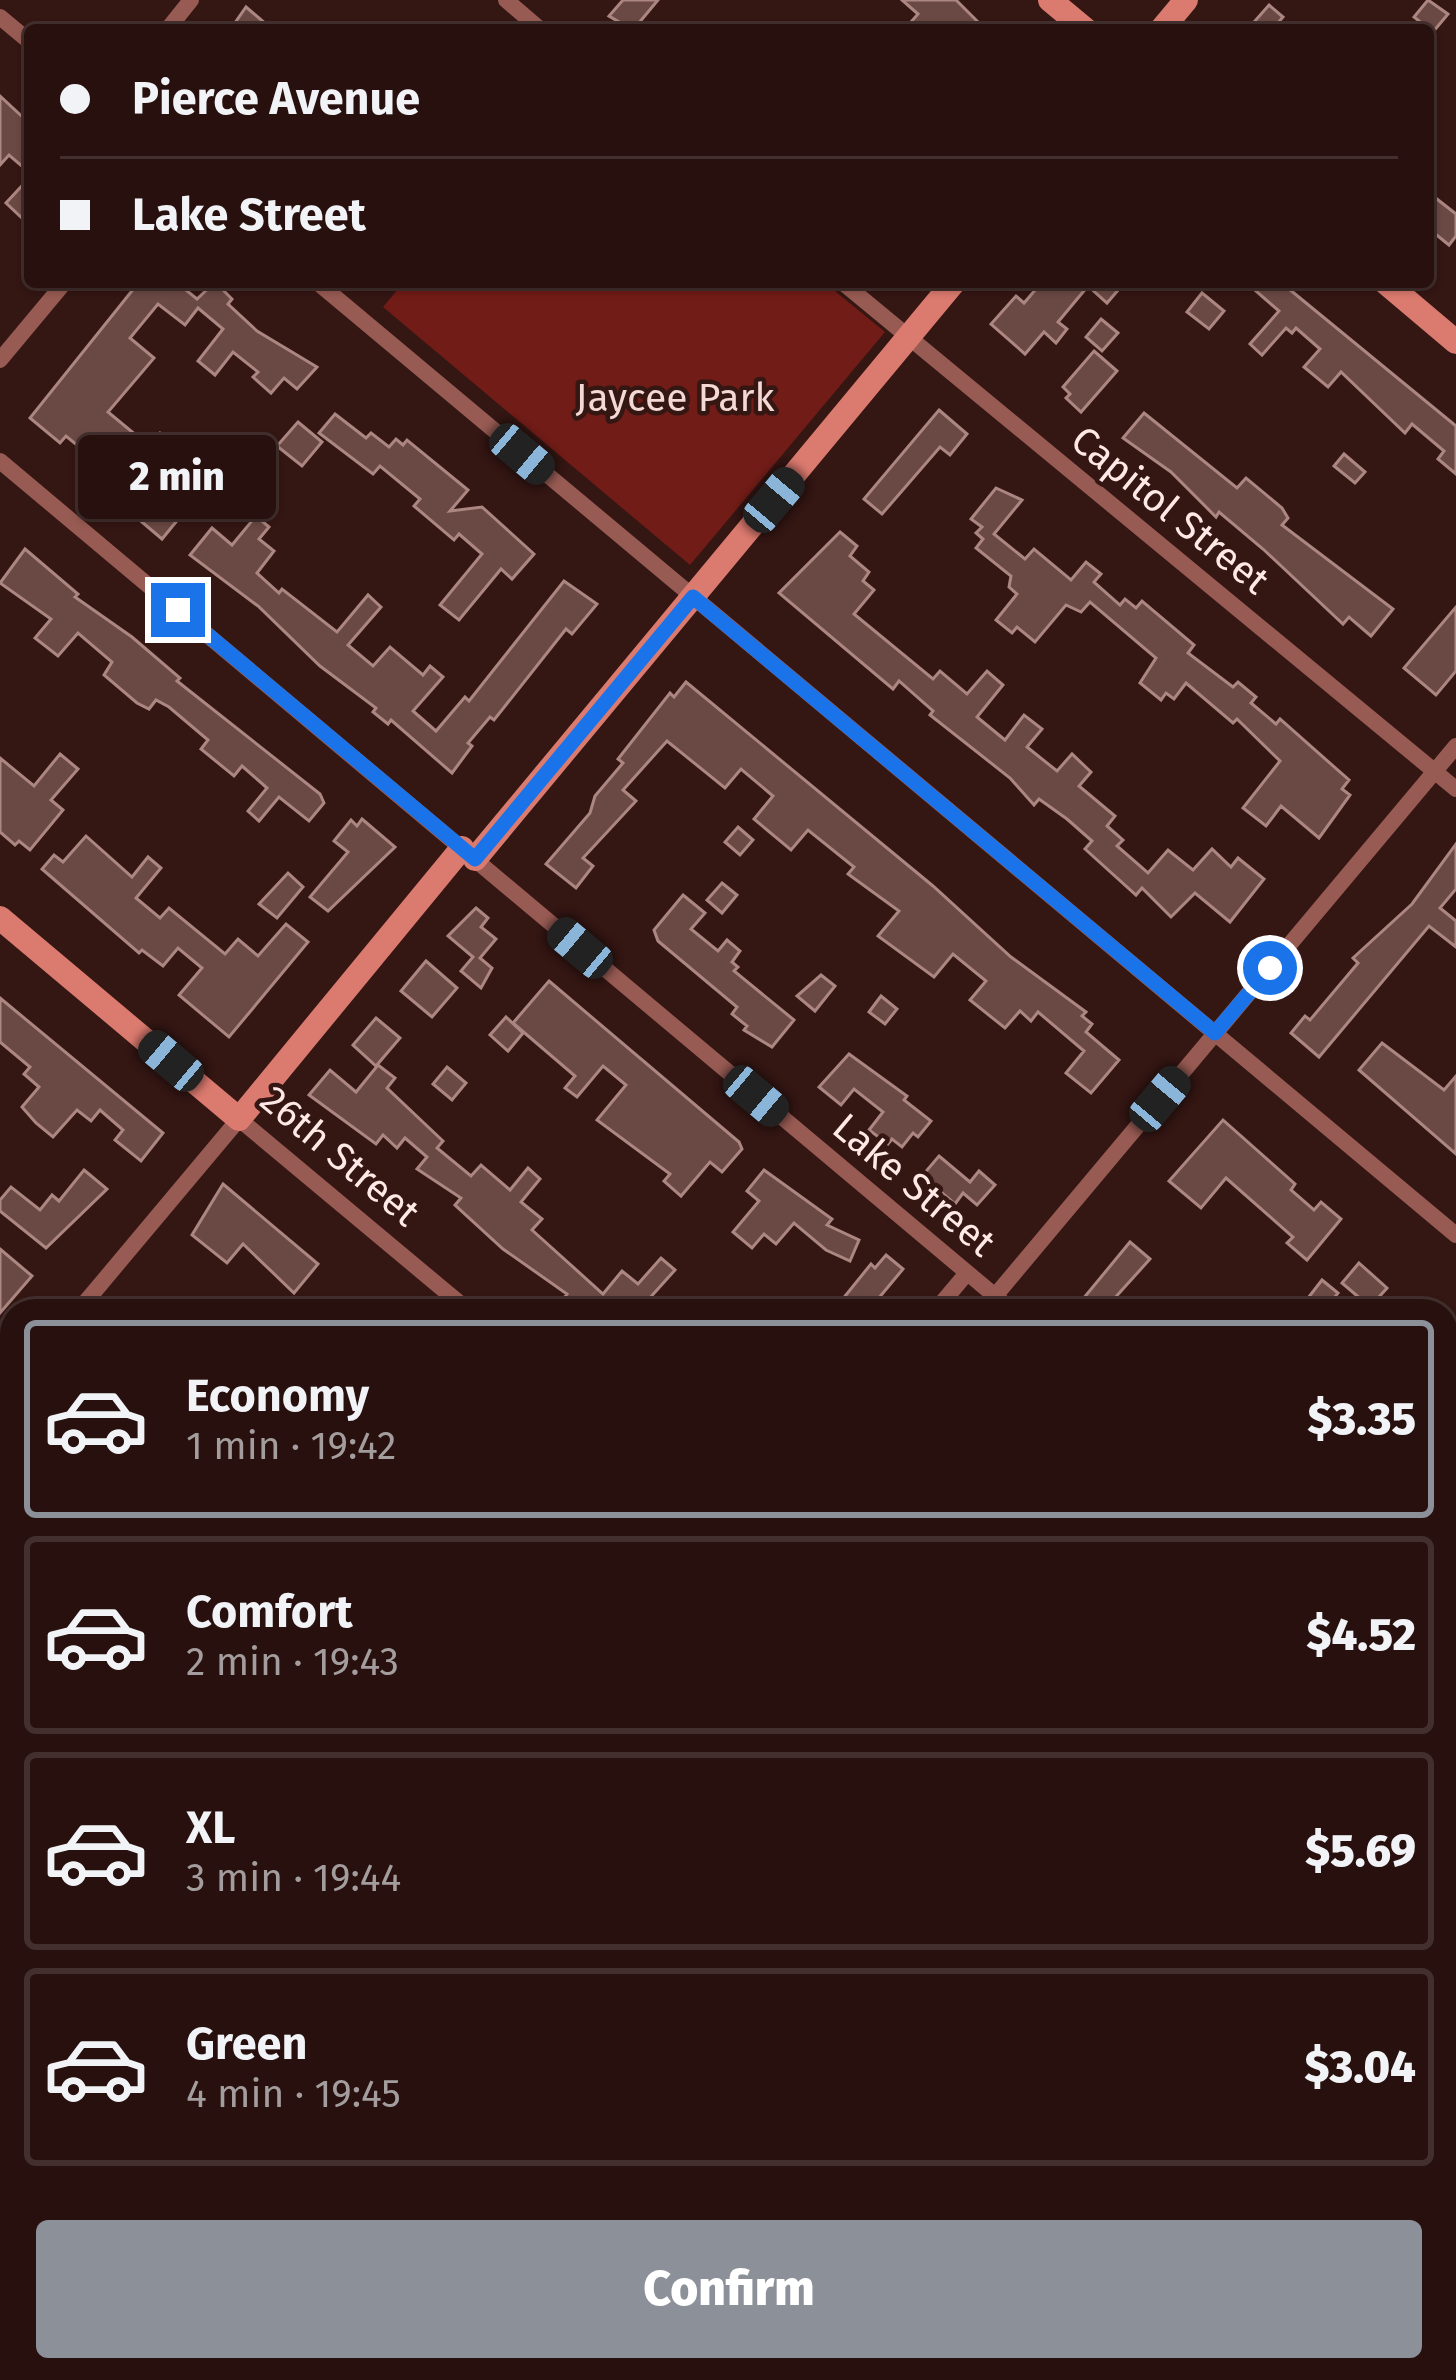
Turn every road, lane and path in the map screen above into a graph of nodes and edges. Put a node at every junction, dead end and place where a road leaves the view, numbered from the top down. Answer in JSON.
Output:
{"nodes":[{"id":1,"x":191,"y":0,"type":"edge"},
{"id":2,"x":506,"y":0,"type":"edge"},
{"id":3,"x":1050,"y":0,"type":"edge"},
{"id":4,"x":1186,"y":0,"type":"edge"},
{"id":5,"x":0,"y":17,"type":"edge"},
{"id":6,"x":172,"y":24,"type":"edge"},
{"id":7,"x":535,"y":24,"type":"edge"},
{"id":8,"x":1079,"y":24,"type":"edge"},
{"id":9,"x":1166,"y":24,"type":"edge"},
{"id":10,"x":24,"y":37,"type":"edge"},
{"id":11,"x":60,"y":288,"type":"edge"},
{"id":12,"x":324,"y":288,"type":"edge"},
{"id":13,"x":849,"y":288,"type":"edge"},
{"id":14,"x":949,"y":288,"type":"edge"},
{"id":15,"x":1392,"y":288,"type":"edge"},
{"id":16,"x":908,"y":338,"type":"junction"},
{"id":17,"x":1456,"y":342,"type":"edge"},
{"id":18,"x":0,"y":360,"type":"edge"},
{"id":19,"x":0,"y":461,"type":"edge"},
{"id":20,"x":693,"y":597,"type":"junction"},
{"id":21,"x":1456,"y":746,"type":"edge"},
{"id":22,"x":1435,"y":772,"type":"junction"},
{"id":23,"x":1456,"y":789,"type":"edge"},
{"id":24,"x":468,"y":854,"type":"junction"},
{"id":25,"x":0,"y":918,"type":"edge"},
{"id":26,"x":1215,"y":1033,"type":"junction"},
{"id":27,"x":239,"y":1119,"type":"junction"},
{"id":28,"x":1456,"y":1234,"type":"edge"},
{"id":29,"x":967,"y":1273,"type":"junction"},
{"id":30,"x":994,"y":1296,"type":"junction"},
{"id":31,"x":88,"y":1299,"type":"edge"},
{"id":32,"x":455,"y":1299,"type":"edge"},
{"id":33,"x":944,"y":1299,"type":"edge"},
{"id":34,"x":998,"y":1299,"type":"edge"}],
"edges":[{"from":1,"to":6,"type":"street"},
{"from":2,"to":7,"type":"street"},
{"from":3,"to":8,"type":"street"},
{"from":4,"to":9,"type":"street"},
{"from":5,"to":10,"type":"street"},
{"from":11,"to":18,"type":"street"},
{"from":12,"to":20,"type":"street"},
{"from":13,"to":16,"type":"street","name":"Capitol Street"},
{"from":14,"to":16,"type":"street"},
{"from":15,"to":17,"type":"street"},
{"from":16,"to":20,"type":"street"},
{"from":16,"to":22,"type":"street","name":"Capitol Street"},
{"from":19,"to":24,"type":"street","name":"Lake Street"},
{"from":20,"to":24,"type":"street"},
{"from":20,"to":26,"type":"street"},
{"from":21,"to":22,"type":"street"},
{"from":22,"to":23,"type":"street","name":"Capitol Street"},
{"from":22,"to":26,"type":"street"},
{"from":24,"to":27,"type":"street"},
{"from":24,"to":29,"type":"street","name":"Lake Street"},
{"from":25,"to":27,"type":"street","name":"26th Street"},
{"from":26,"to":28,"type":"street"},
{"from":26,"to":30,"type":"street"},
{"from":27,"to":31,"type":"street"},
{"from":27,"to":32,"type":"street","name":"26th Street"},
{"from":29,"to":30,"type":"street","name":"Lake Street"},
{"from":29,"to":33,"type":"street"},
{"from":30,"to":34,"type":"street","name":"Lake Street"}]}
